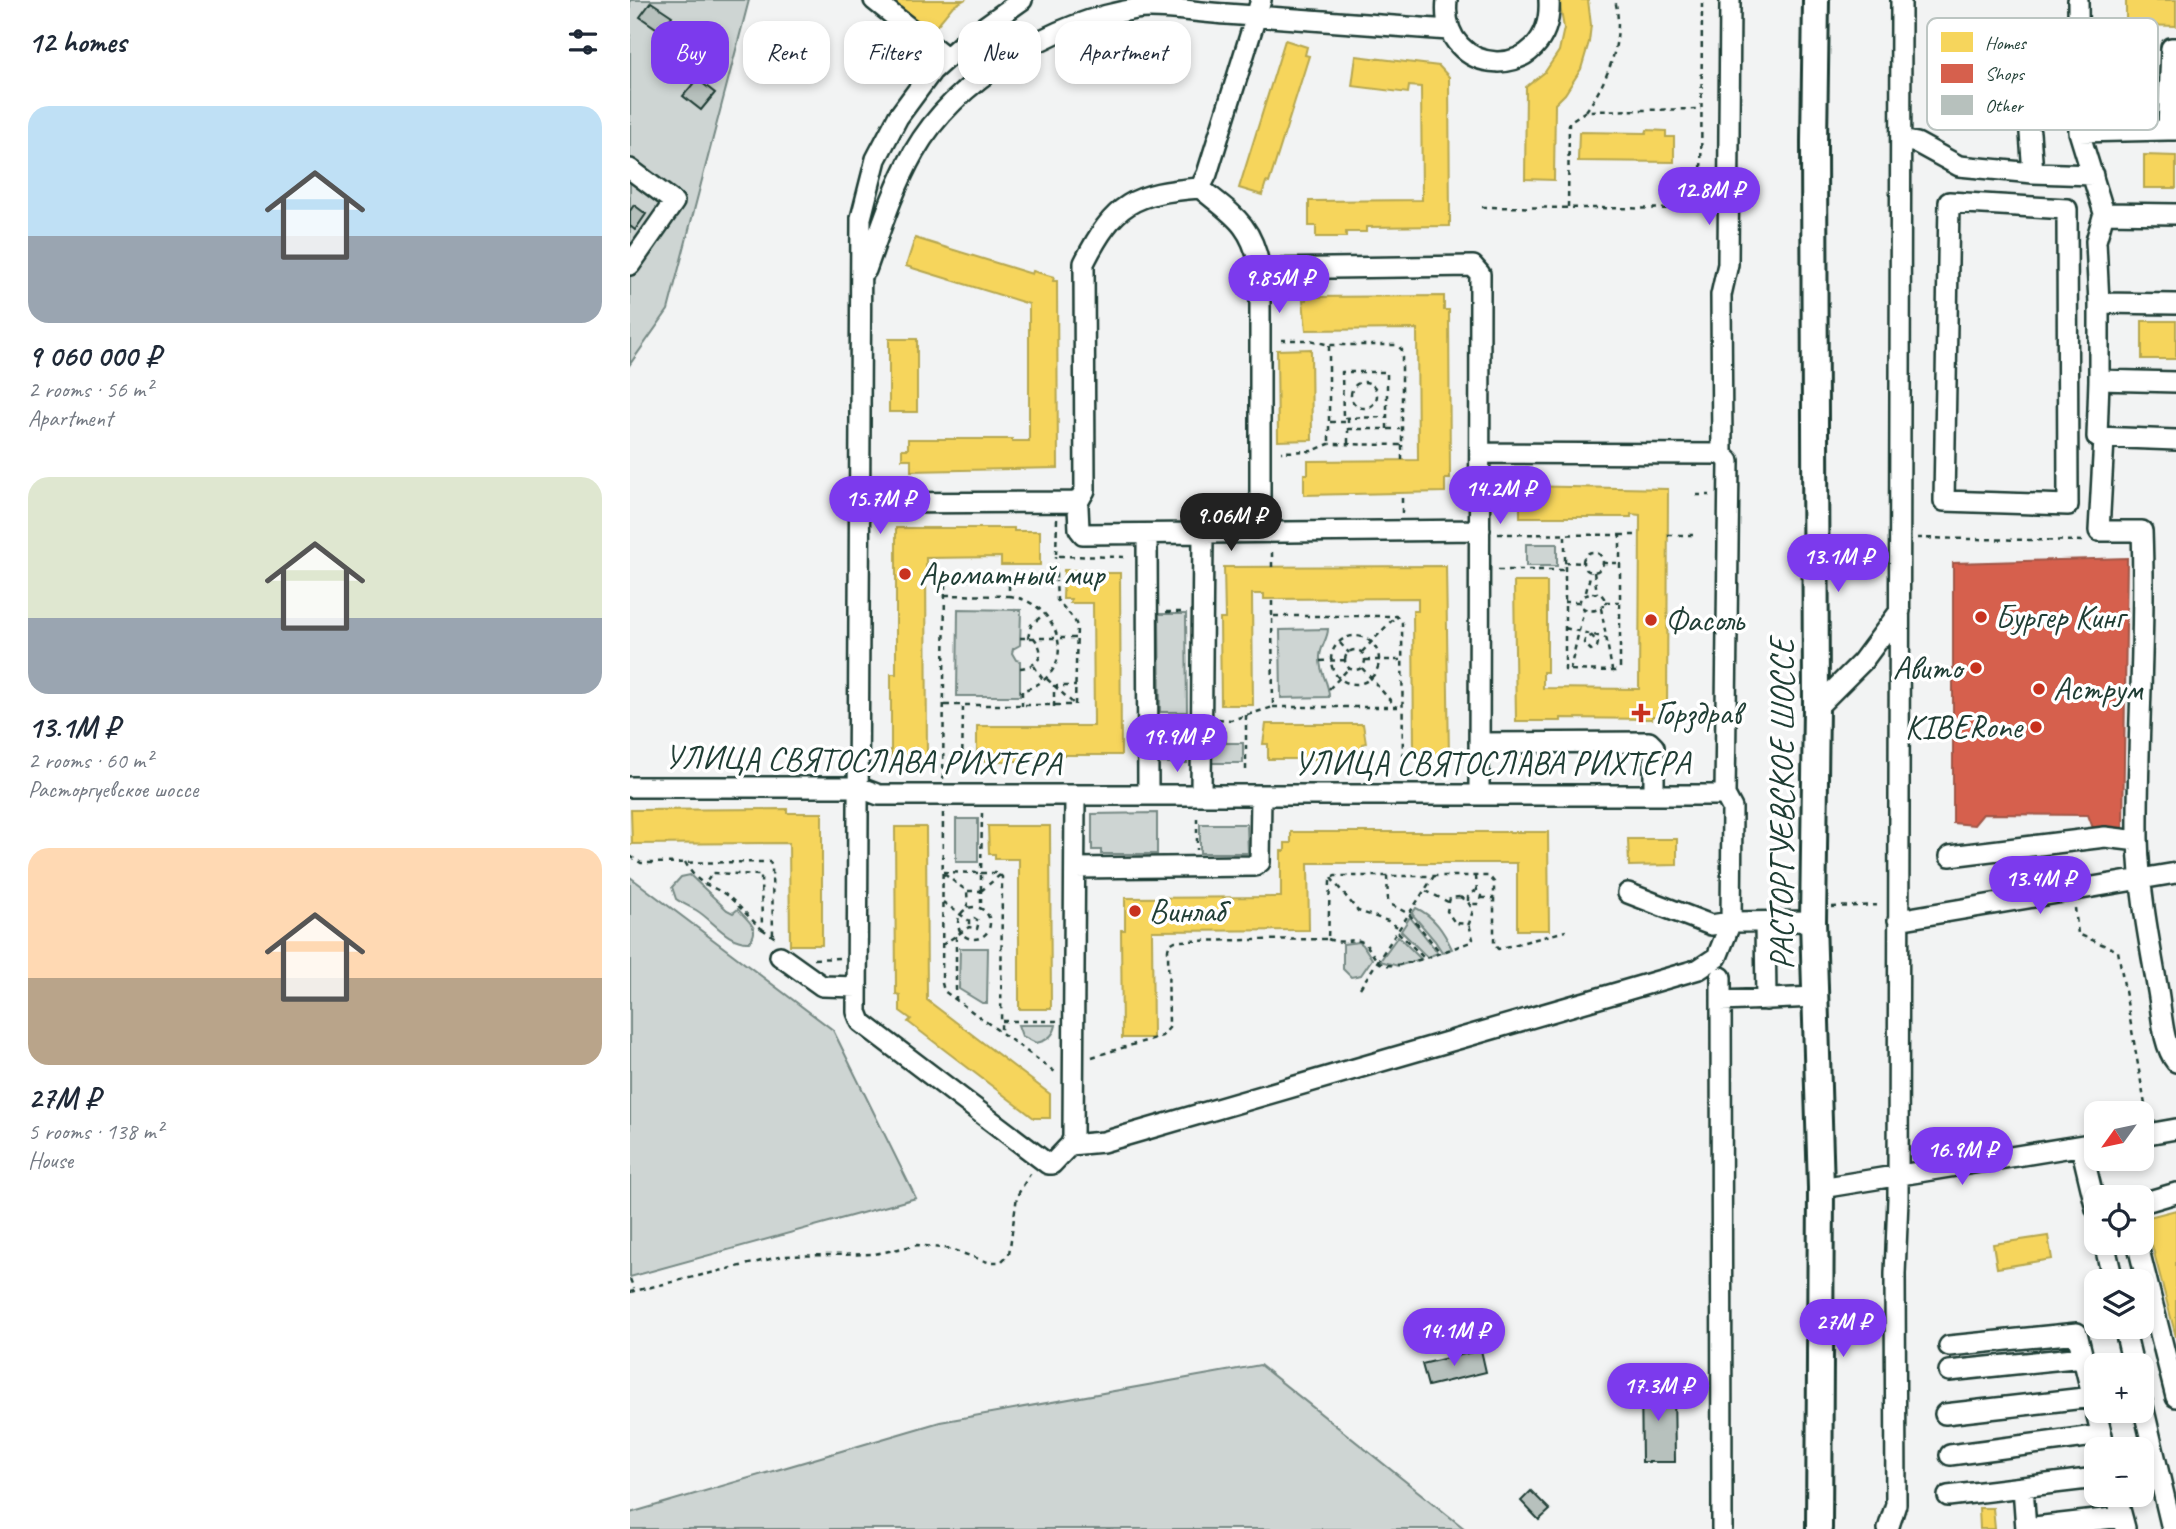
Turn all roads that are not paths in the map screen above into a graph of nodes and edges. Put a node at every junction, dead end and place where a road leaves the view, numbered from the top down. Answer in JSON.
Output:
{"nodes":[{"id":1,"x":874,"y":0,"type":"edge"},
{"id":2,"x":1022,"y":0,"type":"edge"},
{"id":3,"x":1447,"y":0,"type":"edge"},
{"id":4,"x":1549,"y":0,"type":"edge"},
{"id":5,"x":1730,"y":0,"type":"edge"},
{"id":6,"x":1816,"y":0,"type":"edge"},
{"id":7,"x":1901,"y":0,"type":"edge"},
{"id":8,"x":2078,"y":0,"type":"edge"},
{"id":9,"x":1259,"y":8,"type":"edge"},
{"id":10,"x":2078,"y":18,"type":"edge"},
{"id":11,"x":1449,"y":30,"type":"junction"},
{"id":12,"x":2176,"y":48,"type":"edge"},
{"id":13,"x":947,"y":58,"type":"junction"},
{"id":14,"x":2172,"y":130,"type":"edge"},
{"id":15,"x":2079,"y":132,"type":"joint"},
{"id":16,"x":2030,"y":133,"type":"dead end"},
{"id":17,"x":1901,"y":140,"type":"junction"},
{"id":18,"x":1959,"y":166,"type":"junction"},
{"id":19,"x":630,"y":169,"type":"edge"},
{"id":20,"x":2033,"y":173,"type":"junction"},
{"id":21,"x":2094,"y":175,"type":"junction"},
{"id":22,"x":1200,"y":188,"type":"junction"},
{"id":23,"x":1973,"y":203,"type":"junction"},
{"id":24,"x":2104,"y":213,"type":"junction"},
{"id":25,"x":2176,"y":214,"type":"edge"},
{"id":26,"x":630,"y":265,"type":"edge"},
{"id":27,"x":1260,"y":269,"type":"junction"},
{"id":28,"x":861,"y":285,"type":"junction"},
{"id":29,"x":2099,"y":303,"type":"junction"},
{"id":30,"x":2176,"y":304,"type":"edge"},
{"id":31,"x":2099,"y":380,"type":"junction"},
{"id":32,"x":2176,"y":382,"type":"edge"},
{"id":33,"x":2104,"y":439,"type":"junction"},
{"id":34,"x":2176,"y":440,"type":"edge"},
{"id":35,"x":1480,"y":453,"type":"junction"},
{"id":36,"x":1722,"y":454,"type":"junction"},
{"id":37,"x":860,"y":503,"type":"junction"},
{"id":38,"x":1077,"y":504,"type":"junction"},
{"id":39,"x":1260,"y":532,"type":"junction"},
{"id":40,"x":1487,"y":532,"type":"junction"},
{"id":41,"x":1203,"y":533,"type":"junction"},
{"id":42,"x":1147,"y":534,"type":"junction"},
{"id":43,"x":1900,"y":611,"type":"junction"},
{"id":44,"x":1816,"y":708,"type":"junction"},
{"id":45,"x":1479,"y":743,"type":"junction"},
{"id":46,"x":630,"y":787,"type":"edge"},
{"id":47,"x":858,"y":788,"type":"junction"},
{"id":48,"x":1201,"y":794,"type":"junction"},
{"id":49,"x":1479,"y":794,"type":"junction"},
{"id":50,"x":1725,"y":794,"type":"junction"},
{"id":51,"x":1075,"y":795,"type":"junction"},
{"id":52,"x":1148,"y":795,"type":"junction"},
{"id":53,"x":1261,"y":795,"type":"junction"},
{"id":54,"x":1654,"y":795,"type":"junction"},
{"id":55,"x":2138,"y":841,"type":"junction"},
{"id":56,"x":1951,"y":856,"type":"dead end"},
{"id":57,"x":1074,"y":868,"type":"junction"},
{"id":58,"x":2176,"y":873,"type":"edge"},
{"id":59,"x":2142,"y":878,"type":"junction"},
{"id":60,"x":1628,"y":893,"type":"dead end"},
{"id":61,"x":1898,"y":920,"type":"junction"},
{"id":62,"x":1813,"y":921,"type":"junction"},
{"id":63,"x":1731,"y":922,"type":"junction"},
{"id":64,"x":1765,"y":922,"type":"junction"},
{"id":65,"x":782,"y":950,"type":"road end"},
{"id":66,"x":1721,"y":976,"type":"dead end"},
{"id":67,"x":857,"y":987,"type":"junction"},
{"id":68,"x":1815,"y":997,"type":"junction"},
{"id":69,"x":1766,"y":1000,"type":"junction"},
{"id":70,"x":1721,"y":1001,"type":"junction"},
{"id":71,"x":2176,"y":1062,"type":"edge"},
{"id":72,"x":2154,"y":1128,"type":"edge"},
{"id":73,"x":2176,"y":1129,"type":"edge"},
{"id":74,"x":1070,"y":1145,"type":"junction"},
{"id":75,"x":2084,"y":1146,"type":"edge"},
{"id":76,"x":1898,"y":1177,"type":"junction"},
{"id":77,"x":1821,"y":1188,"type":"junction"},
{"id":78,"x":2176,"y":1193,"type":"edge"},
{"id":79,"x":2154,"y":1199,"type":"edge"},
{"id":80,"x":2140,"y":1255,"type":"edge"},
{"id":81,"x":1949,"y":1346,"type":"dead end"},
{"id":82,"x":2165,"y":1352,"type":"junction"},
{"id":83,"x":2154,"y":1356,"type":"edge"},
{"id":84,"x":2083,"y":1357,"type":"junction"},
{"id":85,"x":2084,"y":1361,"type":"edge"},
{"id":86,"x":1949,"y":1371,"type":"dead end"},
{"id":87,"x":2176,"y":1396,"type":"edge"},
{"id":88,"x":2084,"y":1398,"type":"edge"},
{"id":89,"x":1945,"y":1414,"type":"dead end"},
{"id":90,"x":2148,"y":1423,"type":"edge"},
{"id":91,"x":2084,"y":1444,"type":"edge"},
{"id":92,"x":1950,"y":1455,"type":"dead end"},
{"id":93,"x":2084,"y":1479,"type":"edge"},
{"id":94,"x":2023,"y":1487,"type":"junction"},
{"id":95,"x":1948,"y":1496,"type":"dead end"},
{"id":96,"x":2171,"y":1503,"type":"edge"},
{"id":97,"x":2124,"y":1523,"type":"edge"},
{"id":98,"x":2026,"y":1528,"type":"edge"},
{"id":99,"x":1722,"y":1529,"type":"edge"},
{"id":100,"x":1819,"y":1529,"type":"edge"},
{"id":101,"x":1888,"y":1529,"type":"edge"},
{"id":102,"x":2172,"y":1529,"type":"edge"}],
"edges":[{"from":1,"to":13,"type":"street"},
{"from":2,"to":13,"type":"street"},
{"from":3,"to":11,"type":"street"},
{"from":4,"to":11,"type":"street"},
{"from":5,"to":36,"type":"street"},
{"from":6,"to":44,"type":"main road","name":"РАСТОРГУЕВСКОЕ ШОССЕ"},
{"from":7,"to":17,"type":"street"},
{"from":8,"to":10,"type":"street"},
{"from":9,"to":11,"type":"street"},
{"from":9,"to":22,"type":"street"},
{"from":9,"to":28,"type":"street"},
{"from":12,"to":14,"type":"street"},
{"from":13,"to":28,"type":"street"},
{"from":14,"to":15,"type":"street"},
{"from":15,"to":21,"type":"street"},
{"from":16,"to":20,"type":"street"},
{"from":17,"to":18,"type":"street"},
{"from":17,"to":43,"type":"street"},
{"from":18,"to":20,"type":"street"},
{"from":18,"to":23,"type":"street"},
{"from":19,"to":26,"type":"street"},
{"from":20,"to":21,"type":"street"},
{"from":21,"to":24,"type":"street"},
{"from":22,"to":27,"type":"street"},
{"from":22,"to":38,"type":"street"},
{"from":23,"to":23,"type":"street"},
{"from":24,"to":25,"type":"street"},
{"from":24,"to":29,"type":"street"},
{"from":27,"to":35,"type":"street"},
{"from":27,"to":39,"type":"street"},
{"from":28,"to":37,"type":"street"},
{"from":29,"to":30,"type":"street"},
{"from":29,"to":31,"type":"street"},
{"from":31,"to":32,"type":"street"},
{"from":31,"to":33,"type":"street"},
{"from":33,"to":34,"type":"street"},
{"from":33,"to":55,"type":"street"},
{"from":35,"to":36,"type":"street"},
{"from":35,"to":40,"type":"street"},
{"from":36,"to":50,"type":"street"},
{"from":37,"to":38,"type":"street"},
{"from":37,"to":47,"type":"street"},
{"from":38,"to":42,"type":"street"},
{"from":39,"to":40,"type":"street"},
{"from":39,"to":41,"type":"street"},
{"from":40,"to":45,"type":"street"},
{"from":41,"to":42,"type":"street"},
{"from":41,"to":48,"type":"street"},
{"from":42,"to":52,"type":"street"},
{"from":43,"to":44,"type":"street"},
{"from":43,"to":61,"type":"street"},
{"from":44,"to":62,"type":"main road","name":"РАСТОРГУЕВСКОЕ ШОССЕ"},
{"from":45,"to":49,"type":"street"},
{"from":45,"to":54,"type":"street"},
{"from":46,"to":47,"type":"street","name":"УЛИЦА СВЯТОСЛАВА РИХТЕРА"},
{"from":47,"to":51,"type":"street","name":"УЛИЦА СВЯТОСЛАВА РИХТЕРА"},
{"from":47,"to":67,"type":"street"},
{"from":48,"to":52,"type":"street","name":"УЛИЦА СВЯТОСЛАВА РИХТЕРА"},
{"from":48,"to":53,"type":"street","name":"УЛИЦА СВЯТОСЛАВА РИХТЕРА"},
{"from":49,"to":53,"type":"street","name":"УЛИЦА СВЯТОСЛАВА РИХТЕРА"},
{"from":49,"to":54,"type":"street","name":"УЛИЦА СВЯТОСЛАВА РИХТЕРА"},
{"from":50,"to":54,"type":"street","name":"УЛИЦА СВЯТОСЛАВА РИХТЕРА"},
{"from":50,"to":63,"type":"street"},
{"from":51,"to":52,"type":"street","name":"УЛИЦА СВЯТОСЛАВА РИХТЕРА"},
{"from":51,"to":57,"type":"street"},
{"from":53,"to":57,"type":"street"},
{"from":55,"to":56,"type":"street"},
{"from":55,"to":59,"type":"street"},
{"from":57,"to":74,"type":"street"},
{"from":58,"to":59,"type":"street"},
{"from":59,"to":61,"type":"street"},
{"from":59,"to":71,"type":"street"},
{"from":60,"to":63,"type":"street"},
{"from":61,"to":76,"type":"street"},
{"from":62,"to":64,"type":"street"},
{"from":62,"to":68,"type":"main road","name":"РАСТОРГУЕВСКОЕ ШОССЕ"},
{"from":63,"to":64,"type":"street"},
{"from":63,"to":74,"type":"street"},
{"from":64,"to":69,"type":"street"},
{"from":65,"to":67,"type":"street"},
{"from":66,"to":70,"type":"street"},
{"from":67,"to":74,"type":"street"},
{"from":68,"to":69,"type":"street"},
{"from":68,"to":77,"type":"main road","name":"РАСТОРГУЕВСКОЕ ШОССЕ"},
{"from":69,"to":70,"type":"street"},
{"from":70,"to":99,"type":"street"},
{"from":72,"to":73,"type":"street"},
{"from":75,"to":76,"type":"street"},
{"from":76,"to":77,"type":"street"},
{"from":76,"to":101,"type":"street"},
{"from":77,"to":100,"type":"main road","name":"РАСТОРГУЕВСКОЕ ШОССЕ"},
{"from":78,"to":79,"type":"street"},
{"from":80,"to":82,"type":"street"},
{"from":81,"to":84,"type":"street"},
{"from":82,"to":83,"type":"street"},
{"from":82,"to":87,"type":"street"},
{"from":84,"to":85,"type":"street"},
{"from":84,"to":86,"type":"street"},
{"from":88,"to":89,"type":"street"},
{"from":90,"to":96,"type":"street"},
{"from":91,"to":92,"type":"street"},
{"from":93,"to":94,"type":"street"},
{"from":94,"to":95,"type":"street"},
{"from":94,"to":98,"type":"street"},
{"from":96,"to":102,"type":"street"},
{"from":97,"to":98,"type":"street"}]}
